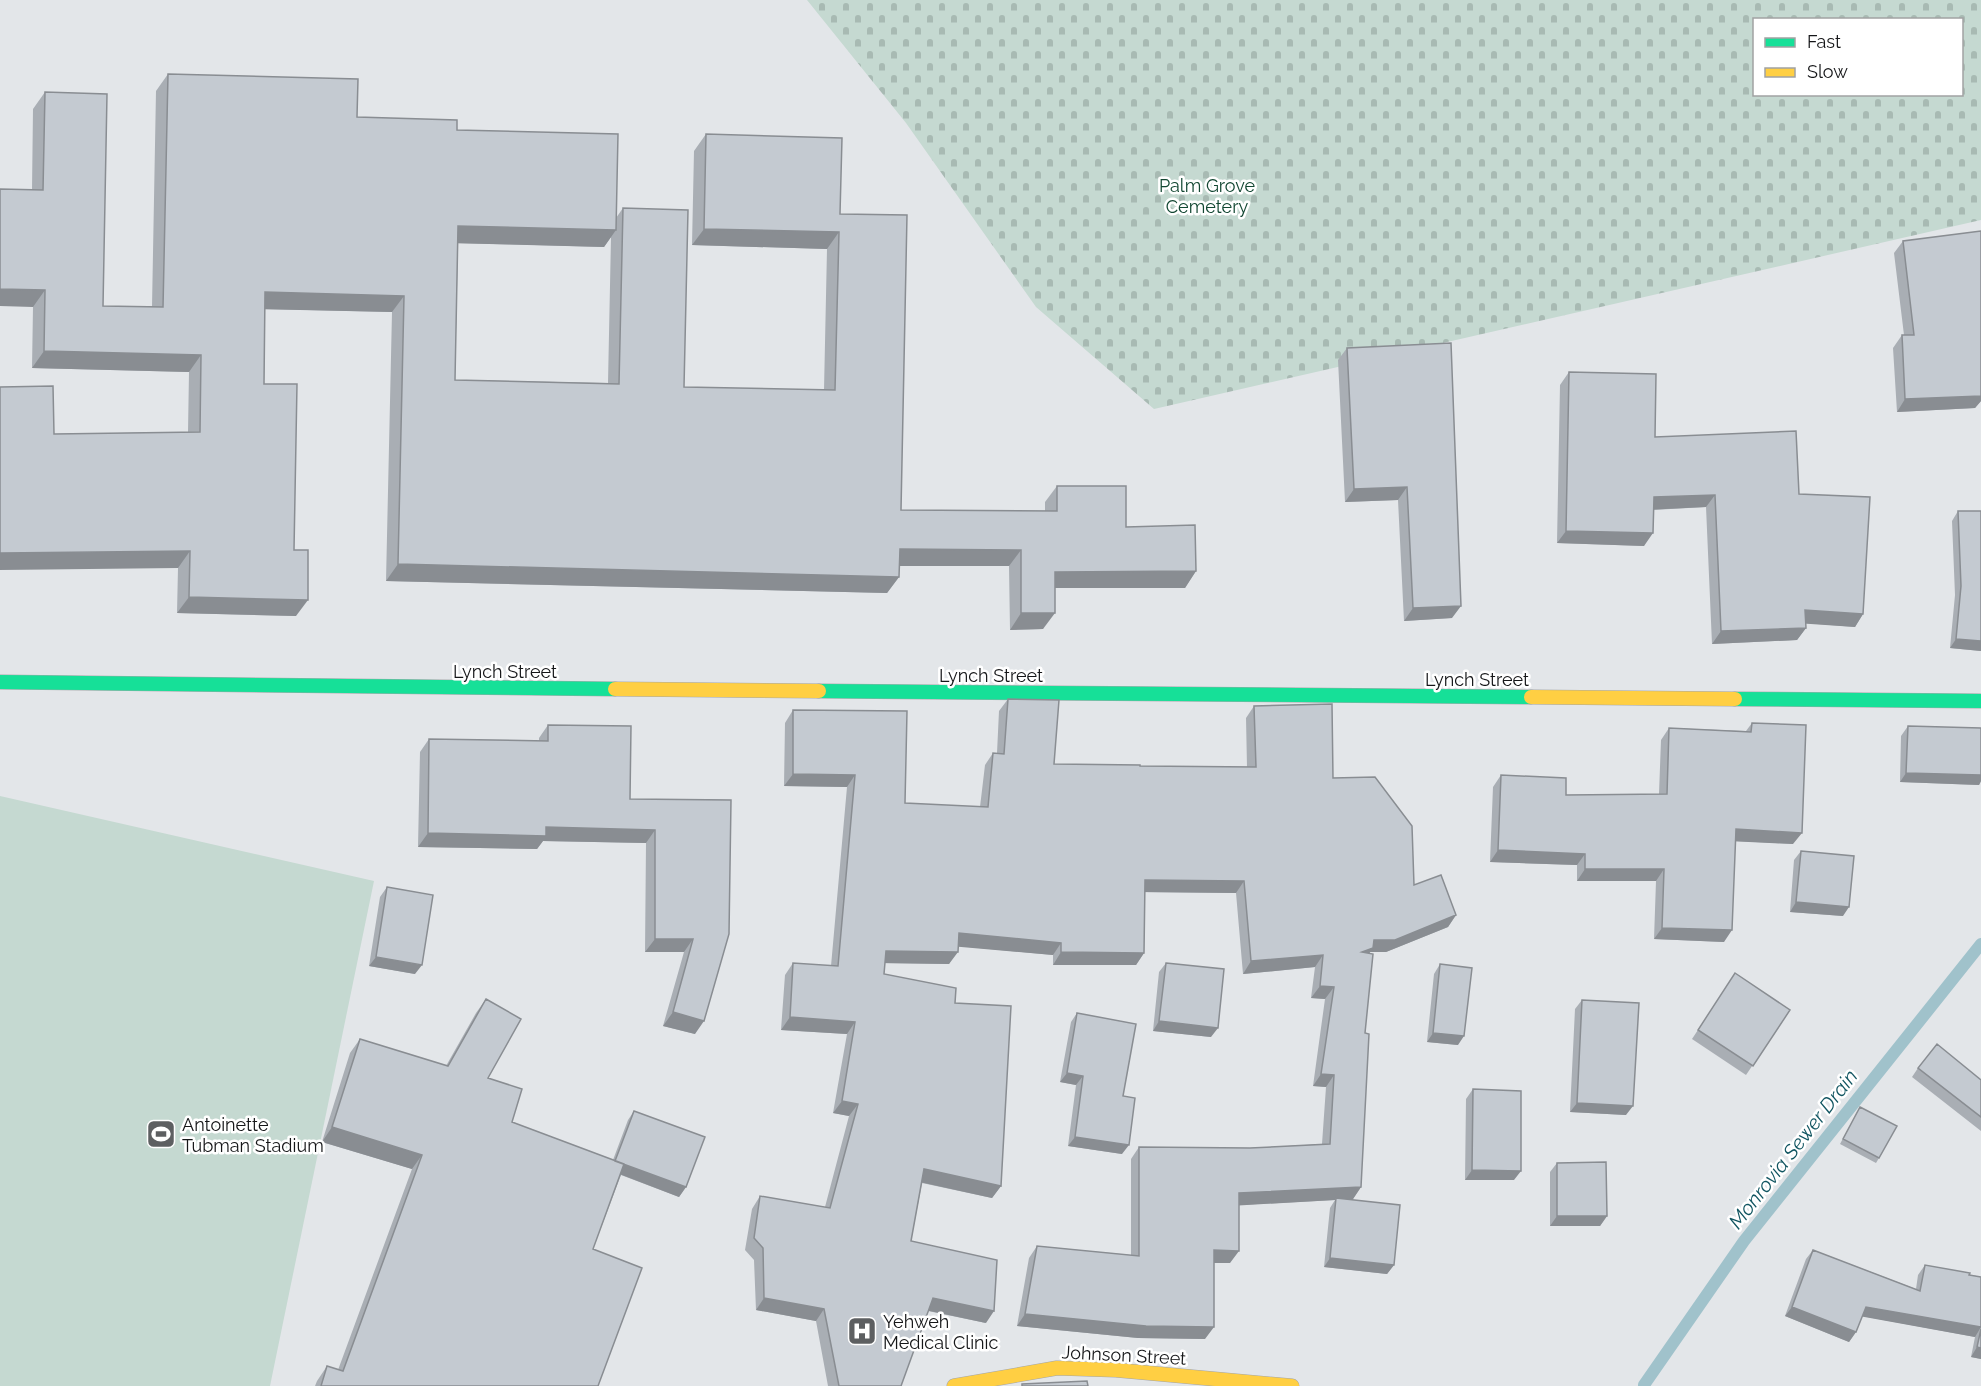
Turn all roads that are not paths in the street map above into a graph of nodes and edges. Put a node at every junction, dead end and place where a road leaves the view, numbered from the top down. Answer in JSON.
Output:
{"nodes":[{"id":1,"x":0,"y":682,"type":"edge"},
{"id":2,"x":1981,"y":701,"type":"edge"},
{"id":3,"x":954,"y":1386,"type":"edge"},
{"id":4,"x":1292,"y":1386,"type":"edge"}],
"edges":[{"from":1,"to":2,"type":"street","name":"Lynch Street"},
{"from":3,"to":4,"type":"street","name":"Johnson Street"}]}
